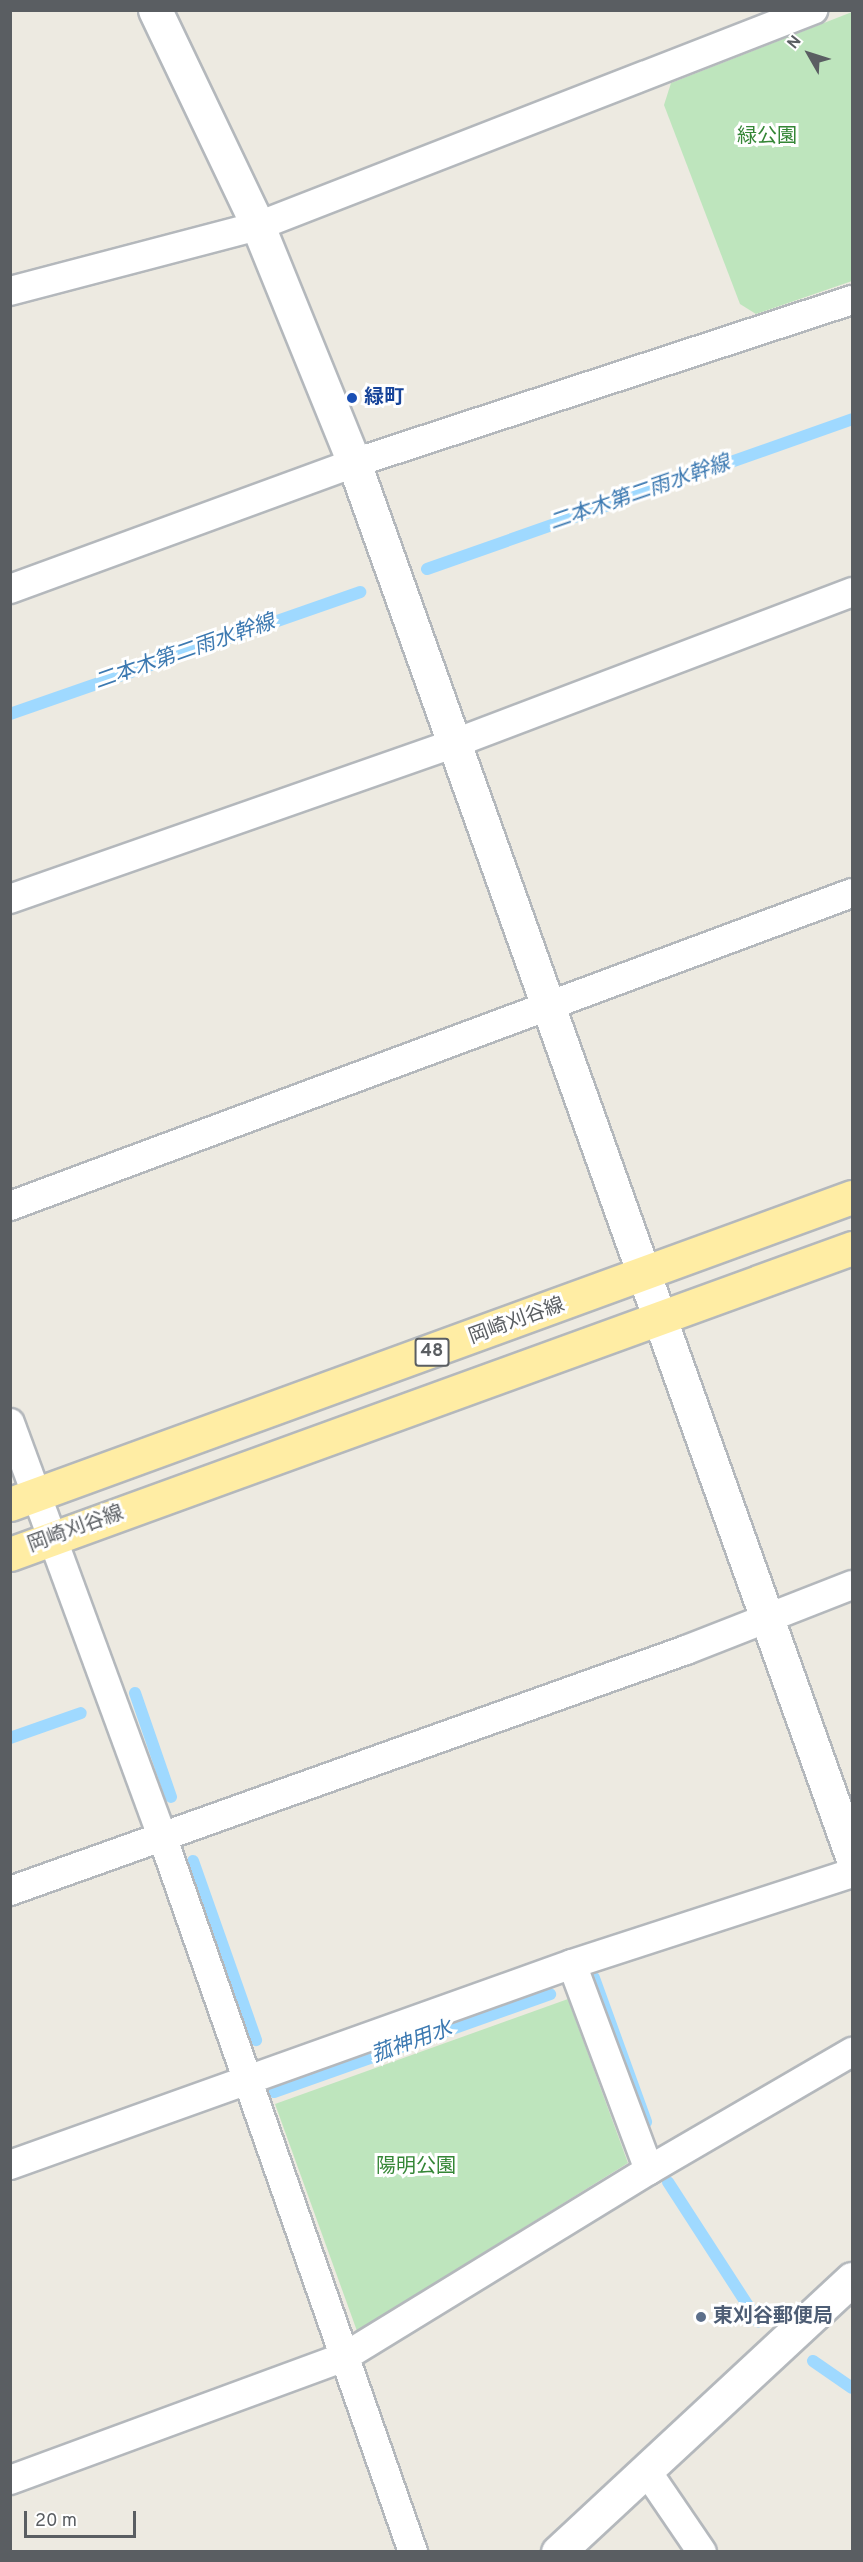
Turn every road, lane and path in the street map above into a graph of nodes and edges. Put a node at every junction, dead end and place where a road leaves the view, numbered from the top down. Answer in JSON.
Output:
{"nodes":[{"id":1,"x":155,"y":10,"type":"edge"},
{"id":2,"x":813,"y":10,"type":"edge"},
{"id":3,"x":258,"y":226,"type":"junction"},
{"id":4,"x":10,"y":291,"type":"edge"},
{"id":5,"x":852,"y":300,"type":"edge"},
{"id":6,"x":354,"y":463,"type":"junction"},
{"id":7,"x":10,"y":589,"type":"edge"},
{"id":8,"x":852,"y":592,"type":"edge"},
{"id":9,"x":455,"y":743,"type":"junction"},
{"id":10,"x":852,"y":893,"type":"edge"},
{"id":11,"x":10,"y":899,"type":"edge"},
{"id":12,"x":545,"y":1006,"type":"junction"},
{"id":13,"x":852,"y":1197,"type":"edge"},
{"id":14,"x":10,"y":1206,"type":"edge"},
{"id":15,"x":852,"y":1248,"type":"edge"},
{"id":16,"x":643,"y":1276,"type":"junction"},
{"id":17,"x":660,"y":1322,"type":"junction"},
{"id":18,"x":10,"y":1423,"type":"edge"},
{"id":19,"x":23,"y":1499,"type":"edge"},
{"id":20,"x":53,"y":1538,"type":"junction"},
{"id":21,"x":10,"y":1554,"type":"edge"},
{"id":22,"x":852,"y":1585,"type":"edge"},
{"id":23,"x":767,"y":1618,"type":"junction"},
{"id":24,"x":162,"y":1836,"type":"junction"},
{"id":25,"x":852,"y":1856,"type":"edge"},
{"id":26,"x":852,"y":1873,"type":"edge"},
{"id":27,"x":10,"y":1891,"type":"edge"},
{"id":28,"x":572,"y":1964,"type":"junction"},
{"id":29,"x":852,"y":2052,"type":"edge"},
{"id":30,"x":246,"y":2080,"type":"junction"},
{"id":31,"x":10,"y":2165,"type":"edge"},
{"id":32,"x":648,"y":2170,"type":"junction"},
{"id":33,"x":852,"y":2279,"type":"edge"},
{"id":34,"x":344,"y":2357,"type":"junction"},
{"id":35,"x":646,"y":2470,"type":"junction"},
{"id":36,"x":10,"y":2480,"type":"edge"},
{"id":37,"x":413,"y":2552,"type":"edge"},
{"id":38,"x":558,"y":2552,"type":"edge"},
{"id":39,"x":702,"y":2552,"type":"edge"}],
"edges":[{"from":1,"to":3,"type":"street"},
{"from":2,"to":3,"type":"street"},
{"from":3,"to":4,"type":"street"},
{"from":3,"to":6,"type":"street"},
{"from":5,"to":6,"type":"street"},
{"from":6,"to":7,"type":"street"},
{"from":6,"to":9,"type":"street"},
{"from":8,"to":9,"type":"street"},
{"from":9,"to":11,"type":"street"},
{"from":9,"to":12,"type":"street"},
{"from":10,"to":12,"type":"street"},
{"from":12,"to":14,"type":"street"},
{"from":12,"to":16,"type":"street"},
{"from":13,"to":16,"type":"main road","name":"岡崎刈谷線","number":"48"},
{"from":15,"to":17,"type":"main road","name":"岡崎刈谷線","number":"48"},
{"from":16,"to":17,"type":"street"},
{"from":16,"to":19,"type":"main road","name":"岡崎刈谷線","number":"48"},
{"from":17,"to":20,"type":"main road","name":"岡崎刈谷線","number":"48"},
{"from":17,"to":23,"type":"street"},
{"from":18,"to":19,"type":"street"},
{"from":19,"to":20,"type":"street"},
{"from":20,"to":21,"type":"main road","name":"岡崎刈谷線","number":"48"},
{"from":20,"to":24,"type":"street"},
{"from":22,"to":23,"type":"street"},
{"from":23,"to":24,"type":"street"},
{"from":23,"to":25,"type":"street"},
{"from":24,"to":27,"type":"street"},
{"from":24,"to":30,"type":"street"},
{"from":26,"to":28,"type":"street"},
{"from":28,"to":30,"type":"street"},
{"from":28,"to":32,"type":"street"},
{"from":29,"to":32,"type":"street"},
{"from":30,"to":31,"type":"street"},
{"from":30,"to":34,"type":"street"},
{"from":32,"to":34,"type":"street"},
{"from":33,"to":35,"type":"street"},
{"from":34,"to":36,"type":"street"},
{"from":34,"to":37,"type":"street"},
{"from":35,"to":38,"type":"street"},
{"from":35,"to":39,"type":"street"}]}
